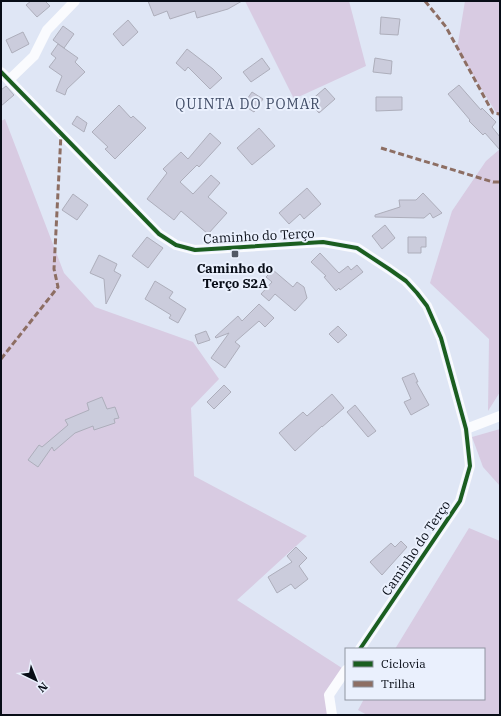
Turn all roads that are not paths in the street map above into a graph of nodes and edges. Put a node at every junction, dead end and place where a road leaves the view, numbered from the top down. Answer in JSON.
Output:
{"nodes":[{"id":1,"x":75,"y":1,"type":"edge"},
{"id":2,"x":1,"y":72,"type":"edge"},
{"id":3,"x":9,"y":80,"type":"junction"},
{"id":4,"x":500,"y":416,"type":"edge"},
{"id":5,"x":466,"y":429,"type":"junction"},
{"id":6,"x":361,"y":648,"type":"edge"},
{"id":7,"x":345,"y":671,"type":"edge"},
{"id":8,"x":332,"y":715,"type":"edge"}],
"edges":[{"from":1,"to":3,"type":"street"},
{"from":2,"to":3,"type":"street","name":"Caminho do Terço"},
{"from":3,"to":5,"type":"street","name":"Caminho do Terço"},
{"from":4,"to":5,"type":"street"},
{"from":5,"to":6,"type":"street","name":"Caminho do Terço"},
{"from":7,"to":8,"type":"street"}]}
